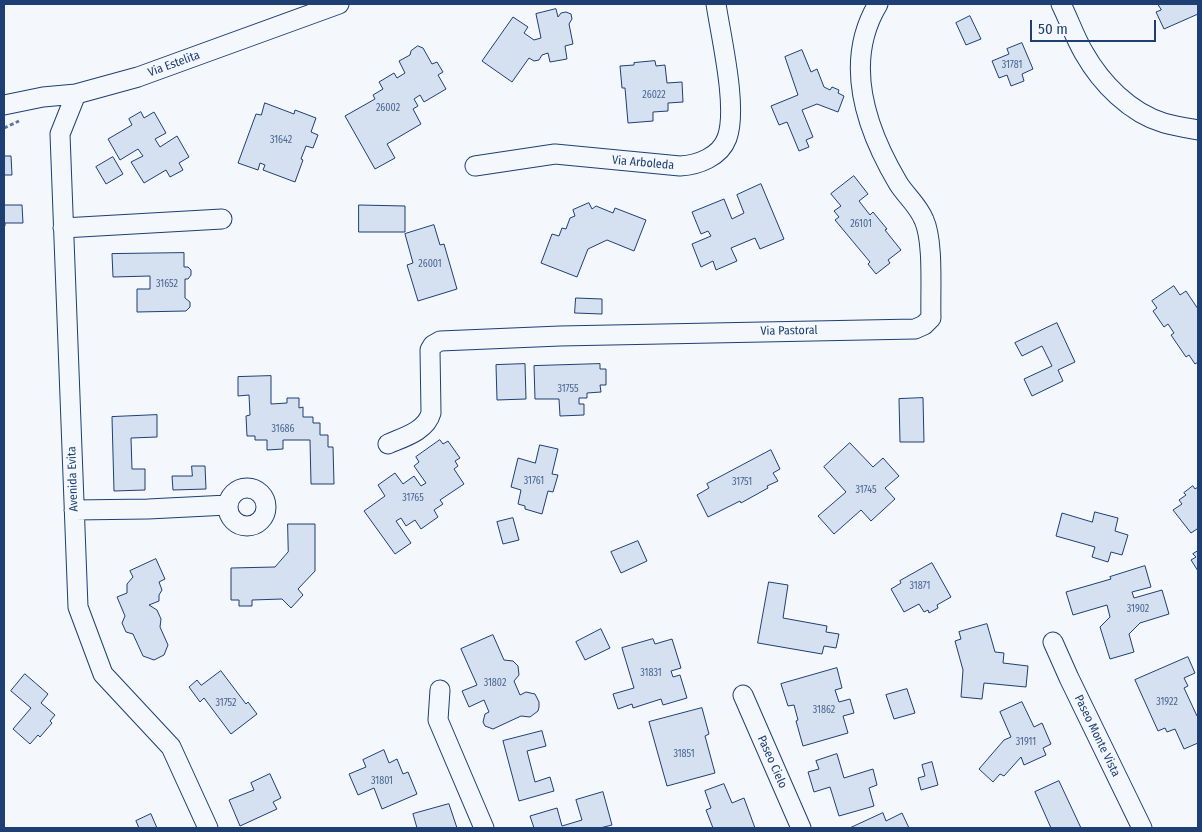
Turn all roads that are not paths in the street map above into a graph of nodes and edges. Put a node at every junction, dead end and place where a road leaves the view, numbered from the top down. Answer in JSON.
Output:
{"nodes":[{"id":1,"x":339,"y":4,"type":"edge"},
{"id":2,"x":716,"y":4,"type":"edge"},
{"id":3,"x":878,"y":4,"type":"edge"},
{"id":4,"x":1061,"y":4,"type":"edge"},
{"id":5,"x":76,"y":94,"type":"junction"},
{"id":6,"x":4,"y":105,"type":"edge"},
{"id":7,"x":1198,"y":130,"type":"edge"},
{"id":8,"x":474,"y":166,"type":"dead end"},
{"id":9,"x":222,"y":219,"type":"dead end"},
{"id":10,"x":63,"y":228,"type":"junction"},
{"id":11,"x":388,"y":444,"type":"dead end"},
{"id":12,"x":228,"y":505,"type":"dead end"},
{"id":13,"x":74,"y":510,"type":"junction"},
{"id":14,"x":1053,"y":642,"type":"dead end"},
{"id":15,"x":440,"y":690,"type":"dead end"},
{"id":16,"x":743,"y":695,"type":"dead end"},
{"id":17,"x":481,"y":821,"type":"edge"},
{"id":18,"x":208,"y":828,"type":"edge"},
{"id":19,"x":801,"y":828,"type":"edge"},
{"id":20,"x":1142,"y":828,"type":"edge"}],
"edges":[{"from":1,"to":5,"type":"street","name":"Via Estelita"},
{"from":2,"to":8,"type":"street","name":"Via Arboleda"},
{"from":3,"to":11,"type":"street","name":"Via Pastoral"},
{"from":4,"to":7,"type":"street"},
{"from":5,"to":6,"type":"street","name":"Via Estelita"},
{"from":5,"to":10,"type":"street","name":"Avenida Evita"},
{"from":9,"to":10,"type":"street"},
{"from":10,"to":13,"type":"street","name":"Avenida Evita"},
{"from":12,"to":13,"type":"street"},
{"from":13,"to":18,"type":"street","name":"Avenida Evita"},
{"from":14,"to":20,"type":"street","name":"Paseo Monte Vista"},
{"from":15,"to":17,"type":"street"},
{"from":16,"to":19,"type":"street","name":"Paseo Cielo"}]}
